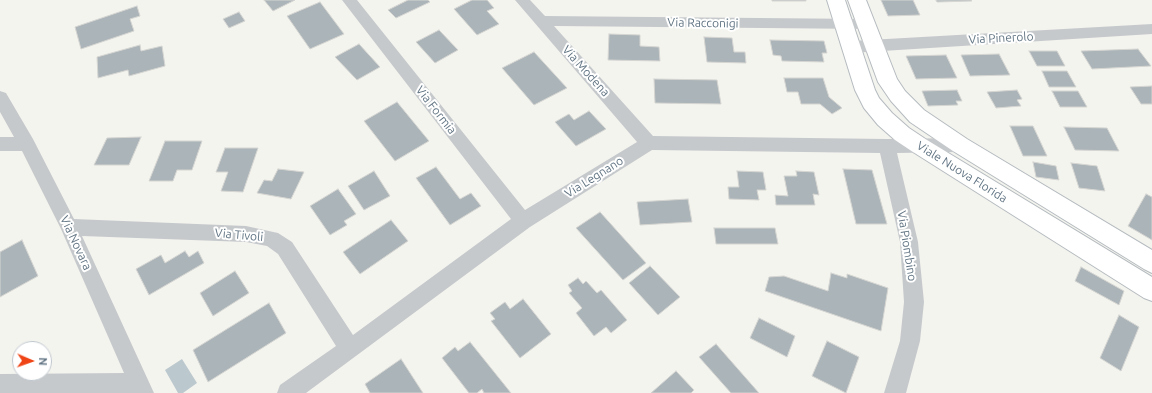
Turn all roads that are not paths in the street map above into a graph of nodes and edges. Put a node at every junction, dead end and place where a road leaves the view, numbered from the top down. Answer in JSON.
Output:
{"nodes":[{"id":1,"x":349,"y":0,"type":"edge"},
{"id":2,"x":522,"y":0,"type":"edge"},
{"id":3,"x":836,"y":0,"type":"edge"},
{"id":4,"x":857,"y":0,"type":"edge"},
{"id":5,"x":541,"y":21,"type":"junction"},
{"id":6,"x":843,"y":24,"type":"junction"},
{"id":7,"x":866,"y":24,"type":"junction"},
{"id":8,"x":1148,"y":32,"type":"edge"},
{"id":9,"x":873,"y":45,"type":"junction"},
{"id":10,"x":851,"y":47,"type":"junction"},
{"id":11,"x":0,"y":97,"type":"edge"},
{"id":12,"x":649,"y":142,"type":"junction"},
{"id":13,"x":0,"y":144,"type":"edge"},
{"id":14,"x":27,"y":144,"type":"junction"},
{"id":15,"x":960,"y":145,"type":"junction"},
{"id":16,"x":887,"y":146,"type":"junction"},
{"id":17,"x":920,"y":146,"type":"junction"},
{"id":18,"x":523,"y":221,"type":"junction"},
{"id":19,"x":69,"y":227,"type":"junction"},
{"id":20,"x":1152,"y":262,"type":"edge"},
{"id":21,"x":1152,"y":290,"type":"edge"},
{"id":22,"x":350,"y":349,"type":"junction"},
{"id":23,"x":0,"y":385,"type":"edge"},
{"id":24,"x":141,"y":388,"type":"edge"},
{"id":25,"x":288,"y":393,"type":"edge"},
{"id":26,"x":895,"y":393,"type":"edge"}],
"edges":[{"from":1,"to":18,"type":"street","name":"Via Formia"},
{"from":2,"to":5,"type":"street","name":"Via Modena"},
{"from":3,"to":6,"type":"street","name":"Viale Nuova Florida"},
{"from":4,"to":7,"type":"street","name":"Viale Nuova Florida"},
{"from":5,"to":6,"type":"street","name":"Via Racconigi"},
{"from":5,"to":12,"type":"street","name":"Via Modena"},
{"from":6,"to":7,"type":"street","name":"Via Racconigi"},
{"from":6,"to":10,"type":"street","name":"Viale Nuova Florida"},
{"from":7,"to":9,"type":"street","name":"Viale Nuova Florida"},
{"from":8,"to":9,"type":"street","name":"Via Pinerolo"},
{"from":9,"to":10,"type":"street","name":"Via Pinerolo"},
{"from":9,"to":15,"type":"street","name":"Viale Nuova Florida"},
{"from":10,"to":17,"type":"street","name":"Viale Nuova Florida"},
{"from":11,"to":14,"type":"street","name":"Via Novara"},
{"from":12,"to":16,"type":"street"},
{"from":12,"to":18,"type":"street","name":"Via Legnano"},
{"from":13,"to":14,"type":"street"},
{"from":14,"to":19,"type":"street","name":"Via Novara"},
{"from":15,"to":17,"type":"street"},
{"from":15,"to":20,"type":"street","name":"Viale Nuova Florida"},
{"from":16,"to":17,"type":"street"},
{"from":16,"to":26,"type":"street","name":"Via Piombino"},
{"from":17,"to":21,"type":"street","name":"Viale Nuova Florida"},
{"from":18,"to":22,"type":"street","name":"Via Legnano"},
{"from":19,"to":22,"type":"street","name":"Via Tivoli"},
{"from":19,"to":24,"type":"street","name":"Via Novara"},
{"from":22,"to":25,"type":"street","name":"Via Legnano"},
{"from":23,"to":24,"type":"street"}]}
